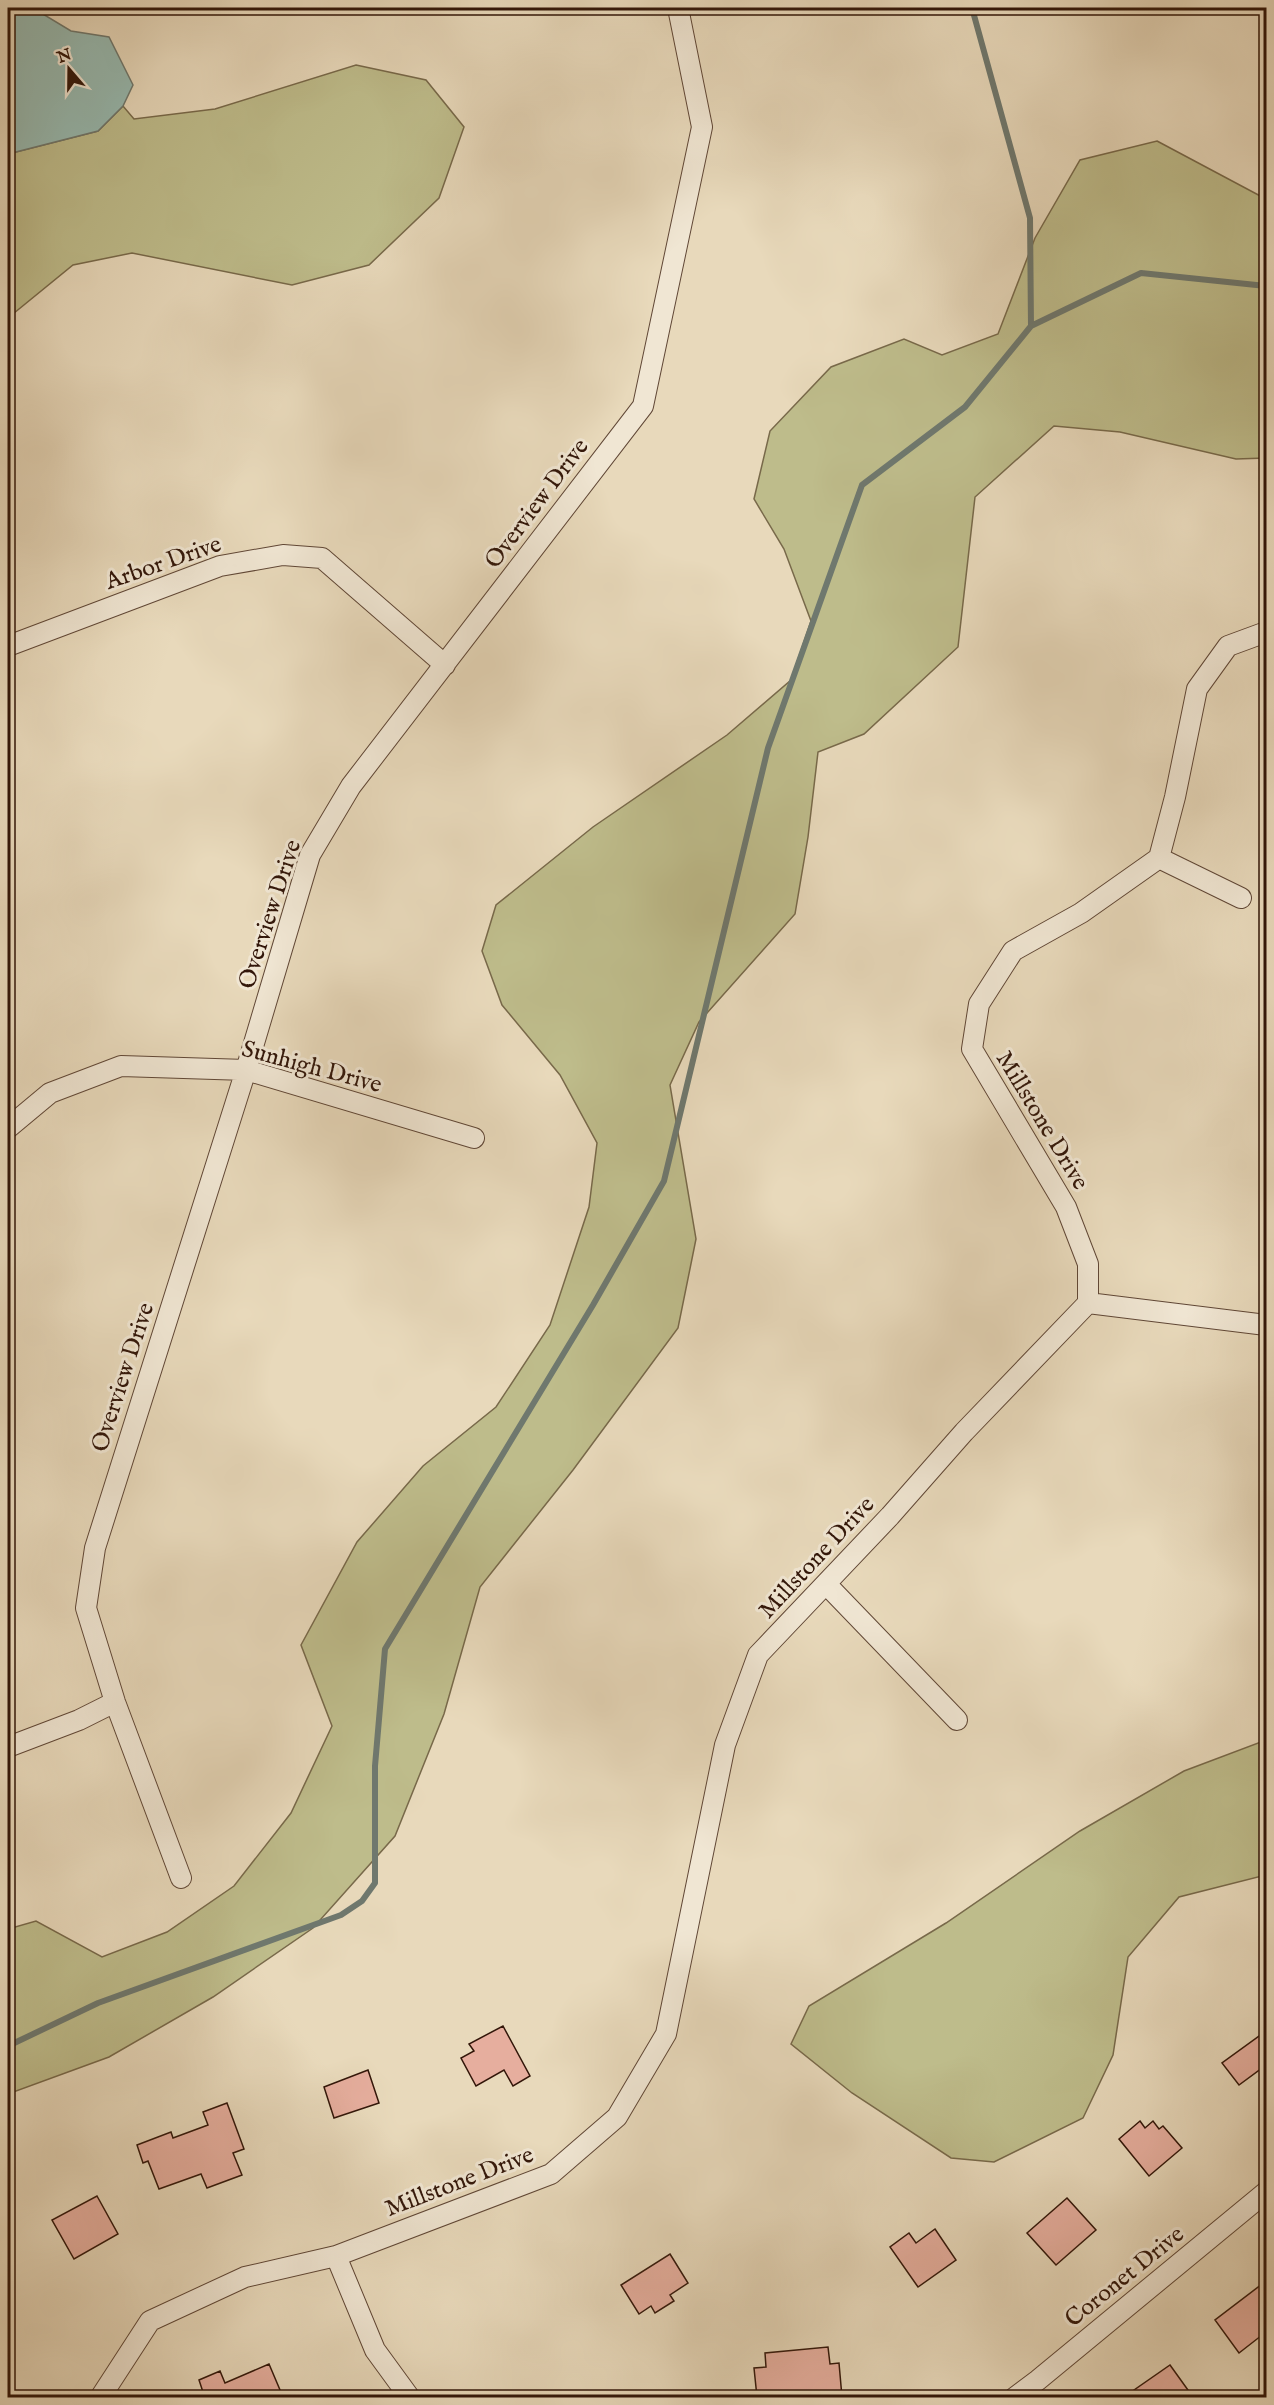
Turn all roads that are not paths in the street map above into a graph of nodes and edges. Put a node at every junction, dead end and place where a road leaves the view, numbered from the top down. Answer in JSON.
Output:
{"nodes":[{"id":1,"x":678,"y":8,"type":"edge"},
{"id":2,"x":1266,"y":632,"type":"edge"},
{"id":3,"x":8,"y":646,"type":"edge"},
{"id":4,"x":445,"y":664,"type":"junction"},
{"id":5,"x":1159,"y":858,"type":"junction"},
{"id":6,"x":1241,"y":898,"type":"dead end"},
{"id":7,"x":246,"y":1070,"type":"junction"},
{"id":8,"x":8,"y":1128,"type":"edge"},
{"id":9,"x":474,"y":1138,"type":"dead end"},
{"id":10,"x":1088,"y":1303,"type":"junction"},
{"id":11,"x":1266,"y":1325,"type":"edge"},
{"id":12,"x":827,"y":1585,"type":"junction"},
{"id":13,"x":115,"y":1702,"type":"junction"},
{"id":14,"x":957,"y":1720,"type":"dead end"},
{"id":15,"x":8,"y":1747,"type":"edge"},
{"id":16,"x":181,"y":1878,"type":"dead end"},
{"id":17,"x":1266,"y":2192,"type":"edge"},
{"id":18,"x":336,"y":2256,"type":"junction"},
{"id":19,"x":100,"y":2397,"type":"edge"},
{"id":20,"x":410,"y":2397,"type":"edge"},
{"id":21,"x":1014,"y":2397,"type":"edge"}],
"edges":[{"from":1,"to":4,"type":"street","name":"Overview Drive"},
{"from":2,"to":5,"type":"street"},
{"from":3,"to":4,"type":"street","name":"Arbor Drive"},
{"from":4,"to":7,"type":"street","name":"Overview Drive"},
{"from":5,"to":6,"type":"street"},
{"from":5,"to":10,"type":"street","name":"Millstone Drive"},
{"from":7,"to":8,"type":"street","name":"Sunhigh Drive"},
{"from":7,"to":9,"type":"street","name":"Sunhigh Drive"},
{"from":7,"to":13,"type":"street","name":"Overview Drive"},
{"from":10,"to":11,"type":"street"},
{"from":10,"to":12,"type":"street","name":"Millstone Drive"},
{"from":12,"to":14,"type":"street"},
{"from":12,"to":18,"type":"street","name":"Millstone Drive"},
{"from":13,"to":15,"type":"street"},
{"from":13,"to":16,"type":"street","name":"Overview Drive"},
{"from":17,"to":21,"type":"street","name":"Coronet Drive"},
{"from":18,"to":19,"type":"street","name":"Millstone Drive"},
{"from":18,"to":20,"type":"street"}]}
